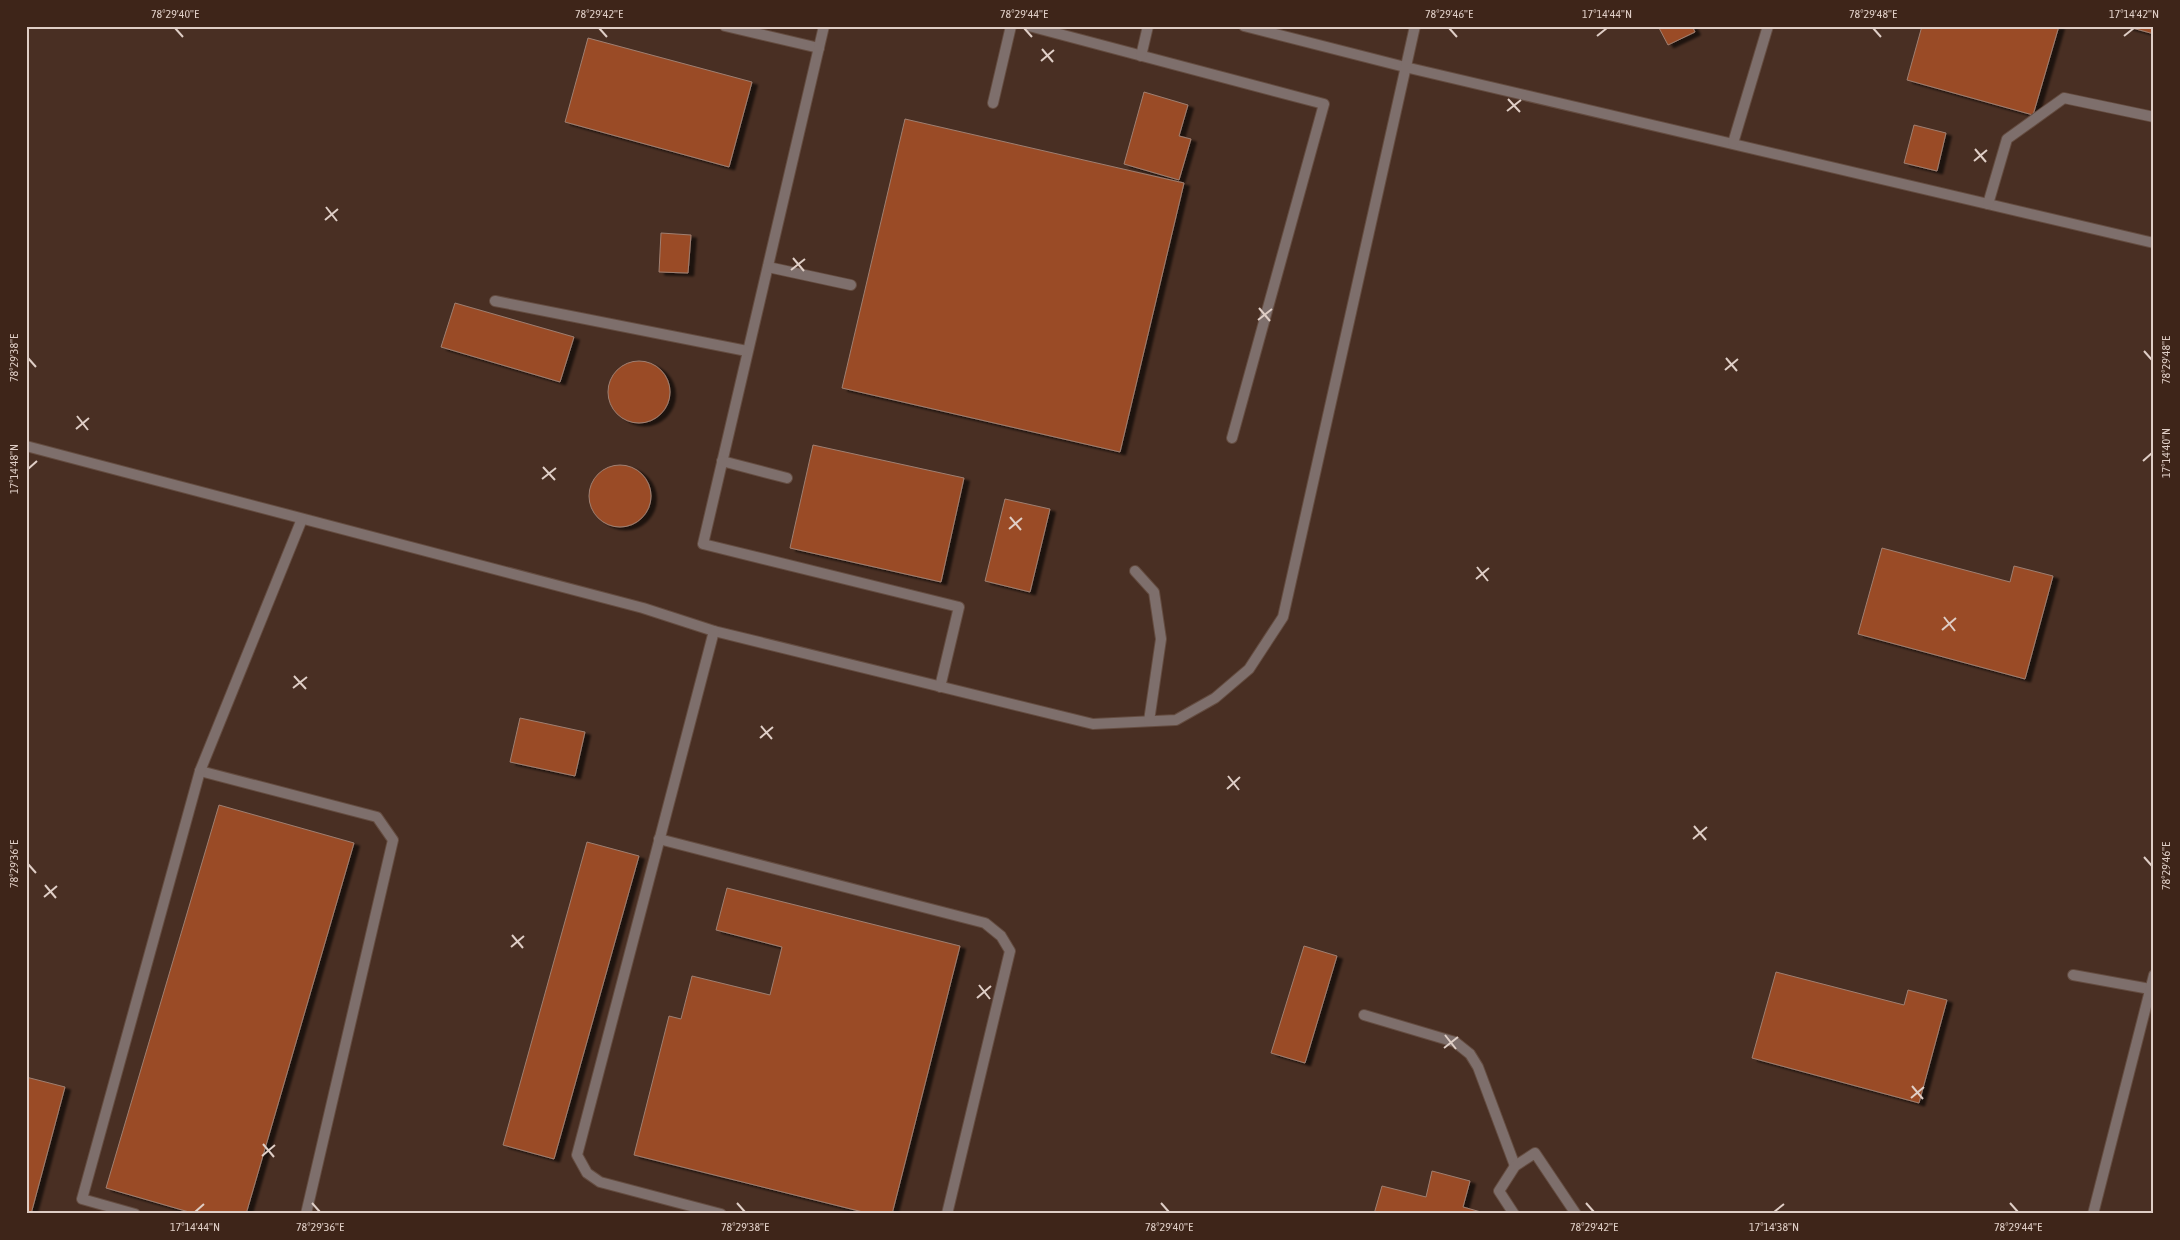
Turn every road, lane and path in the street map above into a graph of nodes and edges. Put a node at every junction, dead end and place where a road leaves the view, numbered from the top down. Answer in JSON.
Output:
{"nodes":[{"id":1,"x":725,"y":26,"type":"edge"},
{"id":2,"x":824,"y":26,"type":"edge"},
{"id":3,"x":1011,"y":26,"type":"edge"},
{"id":4,"x":1029,"y":26,"type":"edge"},
{"id":5,"x":1148,"y":26,"type":"edge"},
{"id":6,"x":1244,"y":26,"type":"edge"},
{"id":7,"x":1415,"y":26,"type":"edge"},
{"id":8,"x":1768,"y":26,"type":"edge"},
{"id":9,"x":819,"y":48,"type":"junction"},
{"id":10,"x":1141,"y":56,"type":"junction"},
{"id":11,"x":1405,"y":67,"type":"junction"},
{"id":12,"x":993,"y":103,"type":"dead end"},
{"id":13,"x":2154,"y":117,"type":"edge"},
{"id":14,"x":1733,"y":143,"type":"junction"},
{"id":15,"x":1988,"y":204,"type":"junction"},
{"id":16,"x":2154,"y":231,"type":"edge"},
{"id":17,"x":2152,"y":243,"type":"edge"},
{"id":18,"x":768,"y":267,"type":"junction"},
{"id":19,"x":851,"y":284,"type":"dead end"},
{"id":20,"x":495,"y":301,"type":"dead end"},
{"id":21,"x":748,"y":352,"type":"junction"},
{"id":22,"x":1232,"y":438,"type":"dead end"},
{"id":23,"x":26,"y":446,"type":"edge"},
{"id":24,"x":722,"y":461,"type":"junction"},
{"id":25,"x":787,"y":478,"type":"dead end"},
{"id":26,"x":302,"y":519,"type":"junction"},
{"id":27,"x":1135,"y":571,"type":"dead end"},
{"id":28,"x":714,"y":631,"type":"junction"},
{"id":29,"x":940,"y":687,"type":"junction"},
{"id":30,"x":1150,"y":721,"type":"junction"},
{"id":31,"x":200,"y":771,"type":"junction"},
{"id":32,"x":659,"y":839,"type":"junction"},
{"id":33,"x":2073,"y":975,"type":"dead end"},
{"id":34,"x":2154,"y":975,"type":"edge"},
{"id":35,"x":2150,"y":989,"type":"junction"},
{"id":36,"x":1364,"y":1015,"type":"dead end"},
{"id":37,"x":1515,"y":1166,"type":"junction"},
{"id":38,"x":135,"y":1214,"type":"edge"},
{"id":39,"x":306,"y":1214,"type":"edge"},
{"id":40,"x":721,"y":1214,"type":"edge"},
{"id":41,"x":947,"y":1214,"type":"edge"},
{"id":42,"x":1514,"y":1214,"type":"edge"},
{"id":43,"x":1576,"y":1214,"type":"edge"},
{"id":44,"x":2093,"y":1214,"type":"edge"}],
"edges":[{"from":1,"to":9,"type":"lane"},
{"from":2,"to":9,"type":"lane"},
{"from":3,"to":12,"type":"lane"},
{"from":4,"to":10,"type":"lane"},
{"from":5,"to":10,"type":"lane"},
{"from":6,"to":11,"type":"lane"},
{"from":7,"to":11,"type":"lane"},
{"from":8,"to":14,"type":"lane"},
{"from":9,"to":18,"type":"lane"},
{"from":10,"to":22,"type":"lane"},
{"from":11,"to":14,"type":"lane"},
{"from":11,"to":30,"type":"lane"},
{"from":13,"to":15,"type":"lane"},
{"from":14,"to":15,"type":"lane"},
{"from":15,"to":17,"type":"lane"},
{"from":16,"to":17,"type":"lane"},
{"from":18,"to":19,"type":"lane"},
{"from":18,"to":21,"type":"lane"},
{"from":20,"to":21,"type":"lane"},
{"from":21,"to":24,"type":"lane"},
{"from":23,"to":26,"type":"lane"},
{"from":24,"to":25,"type":"lane"},
{"from":24,"to":29,"type":"lane"},
{"from":26,"to":28,"type":"lane"},
{"from":26,"to":31,"type":"lane"},
{"from":27,"to":30,"type":"lane"},
{"from":28,"to":29,"type":"lane"},
{"from":28,"to":32,"type":"lane"},
{"from":29,"to":30,"type":"lane"},
{"from":31,"to":38,"type":"lane"},
{"from":31,"to":39,"type":"lane"},
{"from":32,"to":40,"type":"lane"},
{"from":32,"to":41,"type":"lane"},
{"from":33,"to":35,"type":"lane"},
{"from":34,"to":35,"type":"lane"},
{"from":35,"to":44,"type":"lane"},
{"from":36,"to":37,"type":"lane"},
{"from":37,"to":42,"type":"lane"},
{"from":37,"to":43,"type":"lane"}]}
